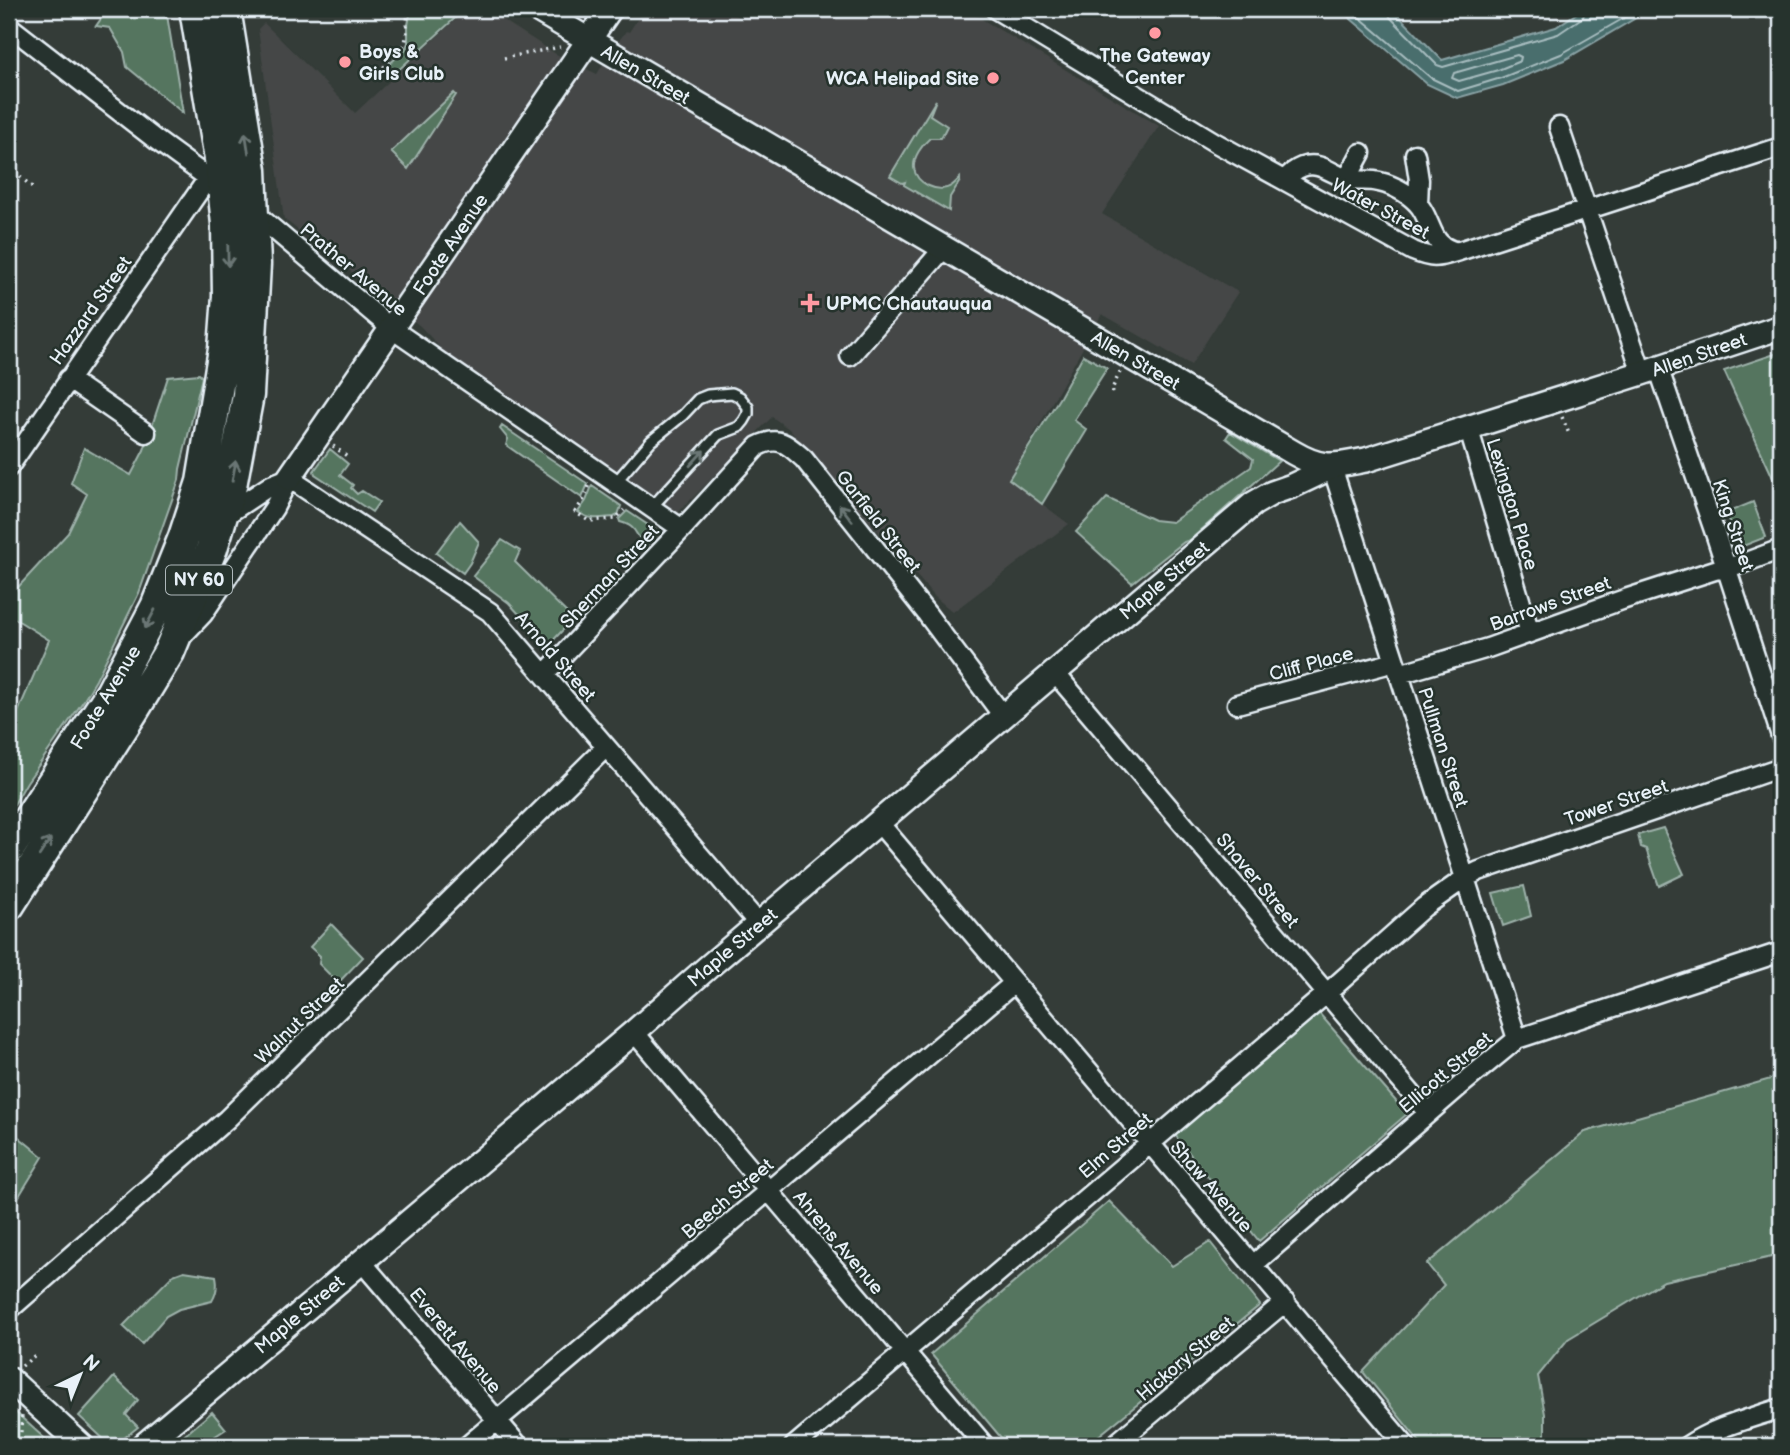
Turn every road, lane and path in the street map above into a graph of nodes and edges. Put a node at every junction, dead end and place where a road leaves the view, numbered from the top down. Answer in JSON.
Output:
{"nodes":[{"id":1,"x":195,"y":9,"type":"edge"},
{"id":2,"x":225,"y":9,"type":"edge"},
{"id":3,"x":409,"y":9,"type":"edge"},
{"id":4,"x":536,"y":9,"type":"edge"},
{"id":5,"x":610,"y":9,"type":"edge"},
{"id":6,"x":995,"y":9,"type":"edge"},
{"id":7,"x":9,"y":26,"type":"edge"},
{"id":8,"x":589,"y":40,"type":"junction"},
{"id":9,"x":562,"y":47,"type":"dead end"},
{"id":10,"x":504,"y":58,"type":"dead end"},
{"id":11,"x":375,"y":78,"type":"dead end"},
{"id":12,"x":1559,"y":127,"type":"dead end"},
{"id":13,"x":1781,"y":147,"type":"edge"},
{"id":14,"x":1361,"y":153,"type":"dead end"},
{"id":15,"x":1415,"y":154,"type":"dead end"},
{"id":16,"x":9,"y":168,"type":"edge"},
{"id":17,"x":1347,"y":179,"type":"junction"},
{"id":18,"x":1285,"y":180,"type":"junction"},
{"id":19,"x":215,"y":183,"type":"junction"},
{"id":20,"x":35,"y":189,"type":"dead end"},
{"id":21,"x":1419,"y":204,"type":"junction"},
{"id":22,"x":252,"y":211,"type":"junction"},
{"id":23,"x":1587,"y":211,"type":"junction"},
{"id":24,"x":944,"y":248,"type":"junction"},
{"id":25,"x":1456,"y":252,"type":"junction"},
{"id":26,"x":1781,"y":327,"type":"edge"},
{"id":27,"x":392,"y":329,"type":"junction"},
{"id":28,"x":850,"y":356,"type":"dead end"},
{"id":29,"x":1123,"y":367,"type":"dead end"},
{"id":30,"x":1650,"y":370,"type":"junction"},
{"id":31,"x":68,"y":379,"type":"junction"},
{"id":32,"x":1113,"y":393,"type":"dead end"},
{"id":33,"x":1562,"y":417,"type":"dead end"},
{"id":34,"x":1468,"y":427,"type":"junction"},
{"id":35,"x":146,"y":433,"type":"dead end"},
{"id":36,"x":1570,"y":436,"type":"dead end"},
{"id":37,"x":331,"y":444,"type":"dead end"},
{"id":38,"x":347,"y":456,"type":"dead end"},
{"id":39,"x":9,"y":467,"type":"edge"},
{"id":40,"x":1332,"y":467,"type":"junction"},
{"id":41,"x":289,"y":478,"type":"junction"},
{"id":42,"x":615,"y":483,"type":"junction"},
{"id":43,"x":590,"y":484,"type":"dead end"},
{"id":44,"x":625,"y":508,"type":"dead end"},
{"id":45,"x":651,"y":508,"type":"junction"},
{"id":46,"x":703,"y":508,"type":"joint"},
{"id":47,"x":221,"y":519,"type":"junction"},
{"id":48,"x":682,"y":530,"type":"junction"},
{"id":49,"x":184,"y":537,"type":"junction"},
{"id":50,"x":1781,"y":549,"type":"edge"},
{"id":51,"x":1727,"y":567,"type":"junction"},
{"id":52,"x":1530,"y":633,"type":"junction"},
{"id":53,"x":169,"y":652,"type":"junction"},
{"id":54,"x":1397,"y":668,"type":"junction"},
{"id":55,"x":1055,"y":673,"type":"junction"},
{"id":56,"x":545,"y":674,"type":"junction"},
{"id":57,"x":1237,"y":704,"type":"dead end"},
{"id":58,"x":1004,"y":717,"type":"junction"},
{"id":59,"x":1781,"y":736,"type":"edge"},
{"id":60,"x":606,"y":747,"type":"junction"},
{"id":61,"x":1781,"y":767,"type":"edge"},
{"id":62,"x":879,"y":823,"type":"junction"},
{"id":63,"x":9,"y":849,"type":"edge"},
{"id":64,"x":1465,"y":878,"type":"junction"},
{"id":65,"x":9,"y":905,"type":"edge"},
{"id":66,"x":753,"y":918,"type":"junction"},
{"id":67,"x":1781,"y":952,"type":"edge"},
{"id":68,"x":1014,"y":983,"type":"junction"},
{"id":69,"x":1326,"y":994,"type":"junction"},
{"id":70,"x":634,"y":1032,"type":"junction"},
{"id":71,"x":1517,"y":1039,"type":"junction"},
{"id":72,"x":1428,"y":1113,"type":"junction"},
{"id":73,"x":1149,"y":1144,"type":"junction"},
{"id":74,"x":768,"y":1191,"type":"junction"},
{"id":75,"x":361,"y":1261,"type":"junction"},
{"id":76,"x":1253,"y":1265,"type":"junction"},
{"id":77,"x":1284,"y":1302,"type":"junction"},
{"id":78,"x":9,"y":1310,"type":"edge"},
{"id":79,"x":905,"y":1353,"type":"junction"},
{"id":80,"x":34,"y":1356,"type":"dead end"},
{"id":81,"x":16,"y":1373,"type":"edge"},
{"id":82,"x":1781,"y":1408,"type":"edge"},
{"id":83,"x":498,"y":1421,"type":"junction"},
{"id":84,"x":82,"y":1446,"type":"edge"},
{"id":85,"x":143,"y":1446,"type":"edge"},
{"id":86,"x":467,"y":1446,"type":"edge"},
{"id":87,"x":519,"y":1446,"type":"edge"},
{"id":88,"x":794,"y":1446,"type":"edge"},
{"id":89,"x":985,"y":1446,"type":"edge"},
{"id":90,"x":1113,"y":1446,"type":"edge"},
{"id":91,"x":1406,"y":1446,"type":"edge"},
{"id":92,"x":1687,"y":1446,"type":"edge"}],
"edges":[{"from":1,"to":19,"type":"highway","name":"Foote Avenue","number":"NY 60"},
{"from":22,"to":2,"type":"highway","name":"Foote Avenue","number":"NY 60","one_way":true},
{"from":3,"to":11,"type":"path"},
{"from":4,"to":8,"type":"street","name":"Allen Street"},
{"from":5,"to":8,"type":"street","name":"Foote Avenue"},
{"from":6,"to":18,"type":"street","name":"Water Street"},
{"from":7,"to":19,"type":"street","name":"Prather Avenue"},
{"from":8,"to":24,"type":"street","name":"Allen Street"},
{"from":8,"to":27,"type":"street","name":"Foote Avenue"},
{"from":9,"to":10,"type":"path"},
{"from":12,"to":23,"type":"street","name":"King Street"},
{"from":13,"to":23,"type":"street","name":"Water Street"},
{"from":14,"to":17,"type":"street"},
{"from":15,"to":21,"type":"street"},
{"from":16,"to":20,"type":"path"},
{"from":17,"to":18,"type":"street"},
{"from":17,"to":21,"type":"street"},
{"from":18,"to":25,"type":"street","name":"Water Street"},
{"from":19,"to":22,"type":"street","name":"Prather Avenue"},
{"from":19,"to":31,"type":"street","name":"Hazzard Street"},
{"from":19,"to":49,"type":"highway","name":"Foote Avenue","number":"NY 60","one_way":true},
{"from":21,"to":25,"type":"street"},
{"from":22,"to":27,"type":"street","name":"Prather Avenue"},
{"from":47,"to":22,"type":"highway","name":"Foote Avenue","number":"NY 60","one_way":true},
{"from":23,"to":25,"type":"street","name":"Water Street"},
{"from":23,"to":30,"type":"street","name":"King Street"},
{"from":24,"to":28,"type":"street"},
{"from":24,"to":40,"type":"street","name":"Allen Street"},
{"from":26,"to":30,"type":"street","name":"Allen Street"},
{"from":27,"to":41,"type":"street","name":"Foote Avenue"},
{"from":27,"to":42,"type":"street","name":"Prather Avenue"},
{"from":29,"to":32,"type":"path"},
{"from":30,"to":34,"type":"street","name":"Allen Street"},
{"from":30,"to":51,"type":"street","name":"King Street"},
{"from":31,"to":35,"type":"street"},
{"from":31,"to":39,"type":"street","name":"Hazzard Street"},
{"from":33,"to":36,"type":"path"},
{"from":34,"to":40,"type":"street","name":"Allen Street"},
{"from":34,"to":52,"type":"street","name":"Lexington Place"},
{"from":37,"to":38,"type":"path"},
{"from":40,"to":54,"type":"street","name":"Pullman Street"},
{"from":40,"to":55,"type":"street","name":"Maple Street"},
{"from":41,"to":47,"type":"street","name":"Foote Avenue"},
{"from":41,"to":53,"type":"street","name":"Foote Avenue"},
{"from":41,"to":56,"type":"street","name":"Arnold Street"},
{"from":42,"to":45,"type":"street","name":"Prather Avenue"},
{"from":45,"to":42,"type":"lane","one_way":true},
{"from":43,"to":44,"type":"path"},
{"from":45,"to":48,"type":"street","name":"Prather Avenue"},
{"from":46,"to":48,"type":"street","name":"Sherman Street"},
{"from":58,"to":46,"type":"street","name":"Garfield Street","one_way":true},
{"from":47,"to":49,"type":"street","name":"Foote Avenue"},
{"from":47,"to":53,"type":"highway","name":"Foote Avenue","number":"NY 60"},
{"from":48,"to":56,"type":"street","name":"Sherman Street"},
{"from":49,"to":63,"type":"highway","name":"Foote Avenue","number":"NY 60","one_way":true},
{"from":50,"to":51,"type":"street","name":"Barrows Street"},
{"from":51,"to":52,"type":"street","name":"Barrows Street"},
{"from":51,"to":59,"type":"street","name":"King Street"},
{"from":52,"to":54,"type":"street","name":"Barrows Street"},
{"from":65,"to":53,"type":"highway","name":"Foote Avenue","number":"NY 60","one_way":true},
{"from":54,"to":57,"type":"street","name":"Cliff Place"},
{"from":54,"to":64,"type":"street","name":"Pullman Street"},
{"from":55,"to":58,"type":"street","name":"Maple Street"},
{"from":55,"to":69,"type":"street","name":"Shaver Street"},
{"from":56,"to":60,"type":"street","name":"Arnold Street"},
{"from":58,"to":62,"type":"street","name":"Maple Street"},
{"from":60,"to":66,"type":"street","name":"Arnold Street"},
{"from":60,"to":78,"type":"street","name":"Walnut Street"},
{"from":61,"to":64,"type":"street","name":"Tower Street"},
{"from":62,"to":66,"type":"street","name":"Maple Street"},
{"from":62,"to":68,"type":"street","name":"Shaw Avenue"},
{"from":64,"to":69,"type":"street","name":"Elm Street"},
{"from":64,"to":71,"type":"street","name":"Pullman Street"},
{"from":66,"to":70,"type":"street","name":"Maple Street"},
{"from":67,"to":71,"type":"street","name":"Ellicott Street"},
{"from":68,"to":73,"type":"street","name":"Shaw Avenue"},
{"from":68,"to":74,"type":"street","name":"Beech Street"},
{"from":69,"to":72,"type":"street","name":"Shaver Street"},
{"from":69,"to":73,"type":"street","name":"Elm Street"},
{"from":70,"to":74,"type":"street","name":"Ahrens Avenue"},
{"from":70,"to":75,"type":"street","name":"Maple Street"},
{"from":71,"to":72,"type":"street","name":"Ellicott Street"},
{"from":72,"to":76,"type":"street","name":"Ellicott Street"},
{"from":73,"to":76,"type":"street","name":"Shaw Avenue"},
{"from":73,"to":79,"type":"street","name":"Elm Street"},
{"from":74,"to":79,"type":"street","name":"Ahrens Avenue"},
{"from":74,"to":83,"type":"street","name":"Beech Street"},
{"from":75,"to":83,"type":"street","name":"Everett Avenue"},
{"from":75,"to":85,"type":"street","name":"Maple Street"},
{"from":76,"to":77,"type":"street","name":"Shaw Avenue"},
{"from":77,"to":90,"type":"street","name":"Hickory Street"},
{"from":77,"to":91,"type":"street","name":"Shaw Avenue"},
{"from":79,"to":88,"type":"street","name":"Elm Street"},
{"from":79,"to":89,"type":"street","name":"Ahrens Avenue"},
{"from":80,"to":81,"type":"path"},
{"from":81,"to":84,"type":"street"},
{"from":82,"to":92,"type":"street"},
{"from":83,"to":86,"type":"street","name":"Beech Street"},
{"from":83,"to":87,"type":"street","name":"Everett Avenue"}]}
